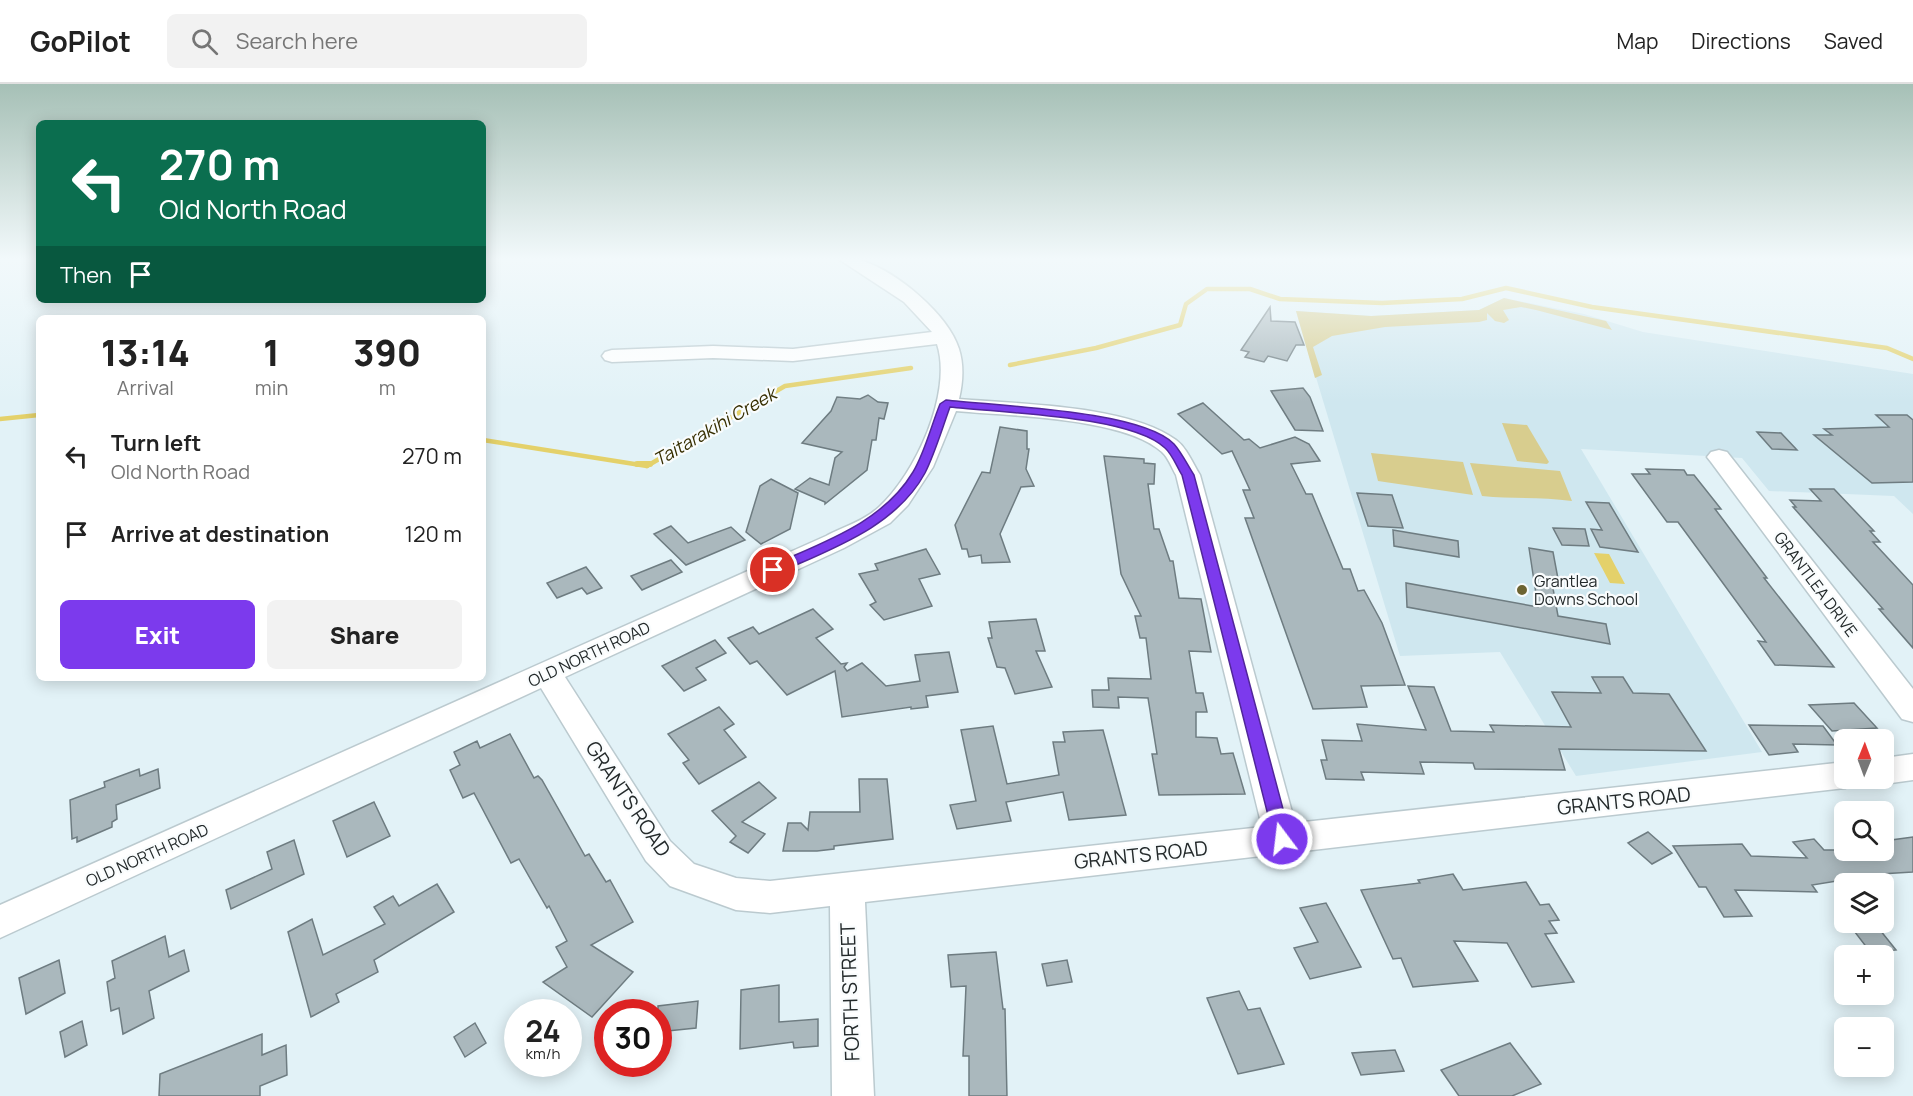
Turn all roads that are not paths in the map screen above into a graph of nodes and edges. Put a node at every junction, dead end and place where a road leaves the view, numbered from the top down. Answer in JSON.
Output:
{"nodes":[{"id":1,"x":920,"y":307,"type":"edge"},
{"id":2,"x":944,"y":337,"type":"junction"},
{"id":3,"x":612,"y":356,"type":"dead end"},
{"id":4,"x":946,"y":404,"type":"junction"},
{"id":5,"x":1719,"y":457,"type":"dead end"},
{"id":6,"x":547,"y":673,"type":"junction"},
{"id":7,"x":1913,"y":711,"type":"edge"},
{"id":8,"x":1913,"y":768,"type":"edge"},
{"id":9,"x":1894,"y":770,"type":"edge"},
{"id":10,"x":1834,"y":776,"type":"edge"},
{"id":11,"x":1282,"y":839,"type":"junction"},
{"id":12,"x":847,"y":888,"type":"junction"},
{"id":13,"x":0,"y":922,"type":"edge"},
{"id":14,"x":853,"y":1096,"type":"edge"}],
"edges":[{"from":1,"to":2,"type":"street","name":"OLD NORTH ROAD"},
{"from":2,"to":3,"type":"street"},
{"from":2,"to":4,"type":"street","name":"OLD NORTH ROAD"},
{"from":4,"to":6,"type":"street","name":"OLD NORTH ROAD"},
{"from":4,"to":11,"type":"street"},
{"from":5,"to":7,"type":"street","name":"GRANTLEA DRIVE"},
{"from":6,"to":12,"type":"street","name":"GRANTS ROAD"},
{"from":6,"to":13,"type":"street","name":"OLD NORTH ROAD"},
{"from":8,"to":9,"type":"street"},
{"from":10,"to":11,"type":"street","name":"GRANTS ROAD"},
{"from":11,"to":12,"type":"street","name":"GRANTS ROAD"},
{"from":12,"to":14,"type":"street","name":"FORTH STREET"}]}
